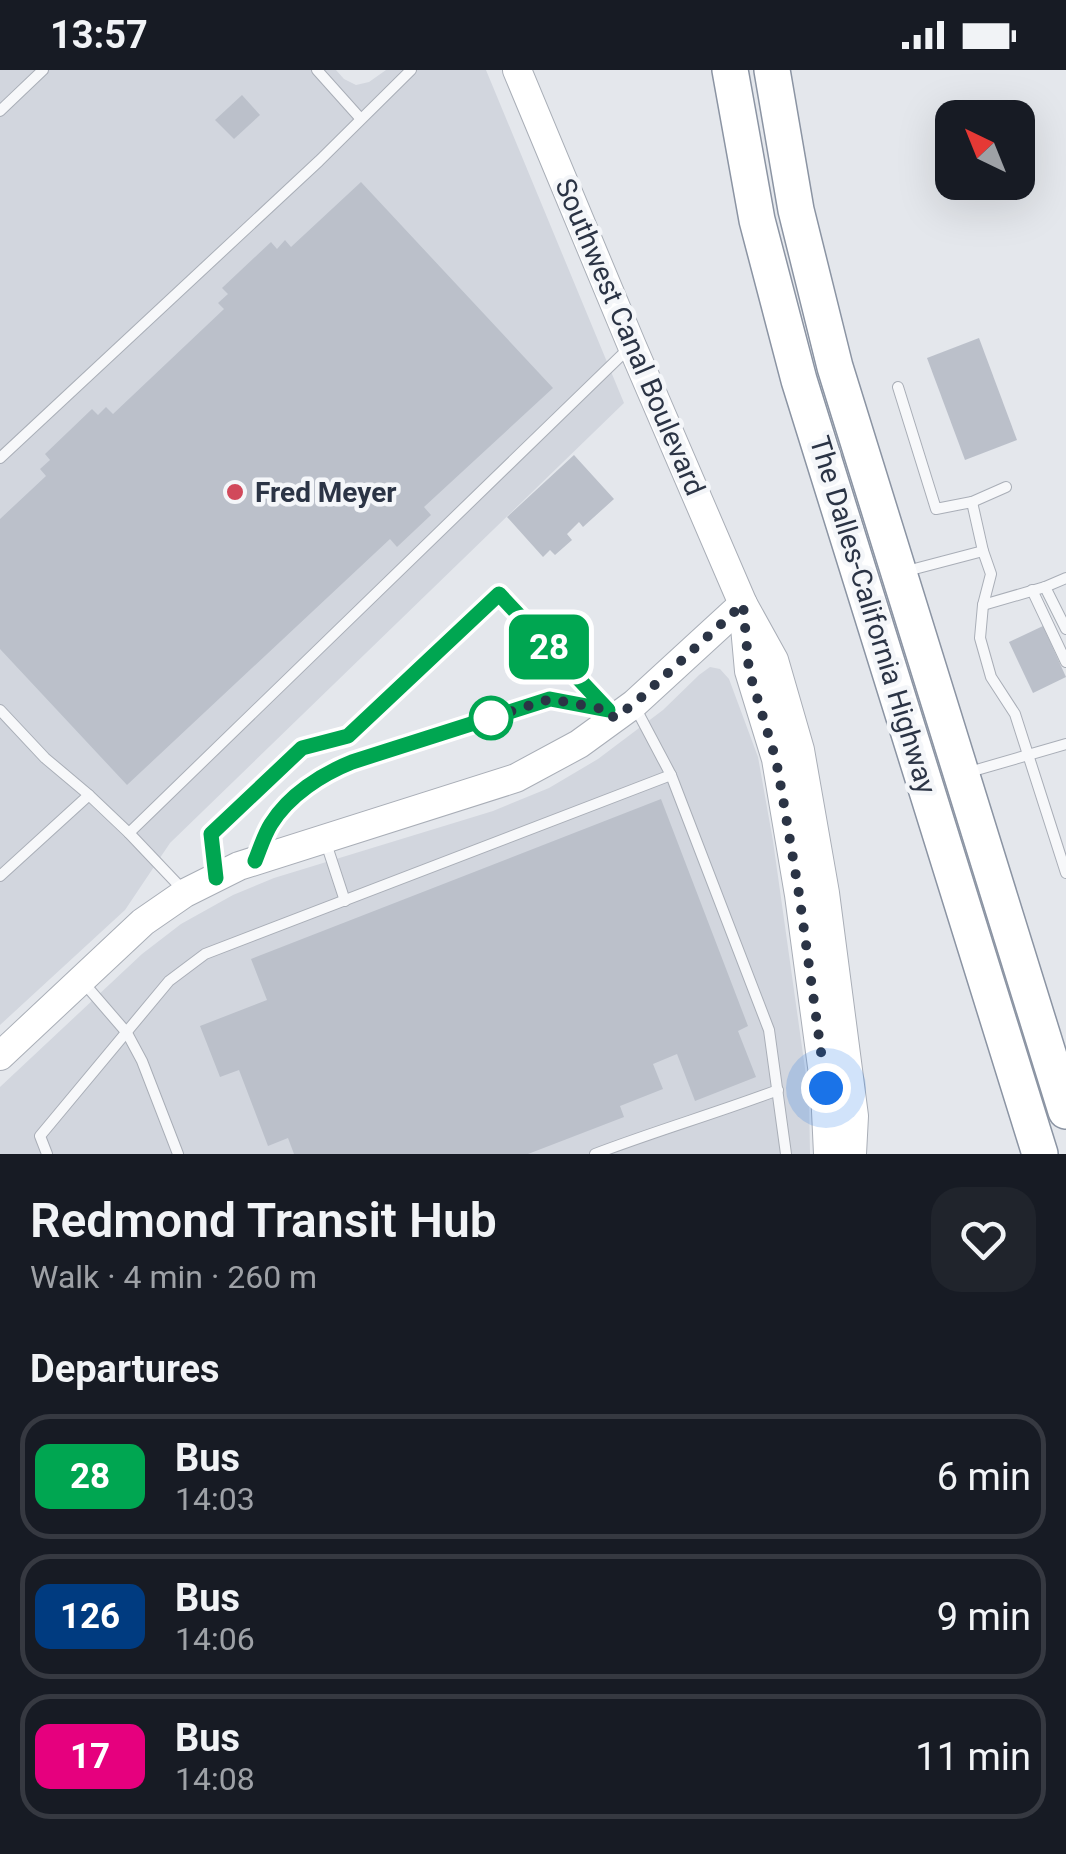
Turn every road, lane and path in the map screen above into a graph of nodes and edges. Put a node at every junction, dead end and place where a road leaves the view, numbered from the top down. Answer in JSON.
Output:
{"nodes":[{"id":1,"x":43,"y":70,"type":"edge"},
{"id":2,"x":316,"y":70,"type":"edge"},
{"id":3,"x":411,"y":70,"type":"edge"},
{"id":4,"x":518,"y":70,"type":"edge"},
{"id":5,"x":730,"y":70,"type":"edge"},
{"id":6,"x":772,"y":70,"type":"edge"},
{"id":7,"x":0,"y":112,"type":"edge"},
{"id":8,"x":360,"y":118,"type":"junction"},
{"id":9,"x":632,"y":346,"type":"junction"},
{"id":10,"x":898,"y":387,"type":"dead end"},
{"id":11,"x":0,"y":458,"type":"edge"},
{"id":12,"x":1006,"y":487,"type":"dead end"},
{"id":13,"x":972,"y":502,"type":"junction"},
{"id":14,"x":982,"y":551,"type":"junction"},
{"id":15,"x":898,"y":573,"type":"junction"},
{"id":16,"x":1066,"y":578,"type":"edge"},
{"id":17,"x":1045,"y":587,"type":"junction"},
{"id":18,"x":1032,"y":590,"type":"junction"},
{"id":19,"x":743,"y":604,"type":"junction"},
{"id":20,"x":983,"y":605,"type":"junction"},
{"id":21,"x":1066,"y":629,"type":"edge"},
{"id":22,"x":1066,"y":662,"type":"edge"},
{"id":23,"x":0,"y":710,"type":"edge"},
{"id":24,"x":618,"y":711,"type":"junction"},
{"id":25,"x":913,"y":743,"type":"junction"},
{"id":26,"x":1066,"y":744,"type":"edge"},
{"id":27,"x":1029,"y":754,"type":"junction"},
{"id":28,"x":963,"y":774,"type":"junction"},
{"id":29,"x":671,"y":775,"type":"junction"},
{"id":30,"x":90,"y":795,"type":"junction"},
{"id":31,"x":129,"y":834,"type":"junction"},
{"id":32,"x":325,"y":837,"type":"junction"},
{"id":33,"x":255,"y":861,"type":"junction"},
{"id":34,"x":1066,"y":873,"type":"edge"},
{"id":35,"x":0,"y":876,"type":"edge"},
{"id":36,"x":216,"y":878,"type":"junction"},
{"id":37,"x":185,"y":893,"type":"junction"},
{"id":38,"x":344,"y":901,"type":"junction"},
{"id":39,"x":82,"y":980,"type":"junction"},
{"id":40,"x":127,"y":1033,"type":"junction"},
{"id":41,"x":0,"y":1056,"type":"edge"},
{"id":42,"x":778,"y":1090,"type":"junction"},
{"id":43,"x":1066,"y":1111,"type":"edge"},
{"id":44,"x":47,"y":1154,"type":"edge"},
{"id":45,"x":178,"y":1154,"type":"edge"},
{"id":46,"x":595,"y":1154,"type":"edge"},
{"id":47,"x":786,"y":1154,"type":"edge"},
{"id":48,"x":828,"y":1154,"type":"edge"},
{"id":49,"x":852,"y":1154,"type":"edge"},
{"id":50,"x":1040,"y":1154,"type":"edge"}],
"edges":[{"from":1,"to":7,"type":"lane"},
{"from":2,"to":8,"type":"lane"},
{"from":3,"to":8,"type":"lane"},
{"from":4,"to":9,"type":"main road","name":"Southwest Canal Boulevard"},
{"from":5,"to":25,"type":"highway","name":"The Dalles-California Highway"},
{"from":6,"to":15,"type":"highway","name":"The Dalles-California Highway"},
{"from":8,"to":11,"type":"lane"},
{"from":9,"to":19,"type":"main road","name":"Southwest Canal Boulevard"},
{"from":9,"to":31,"type":"lane"},
{"from":10,"to":13,"type":"lane"},
{"from":12,"to":13,"type":"lane"},
{"from":13,"to":14,"type":"lane"},
{"from":14,"to":15,"type":"lane"},
{"from":14,"to":20,"type":"lane"},
{"from":15,"to":28,"type":"highway","name":"The Dalles-California Highway"},
{"from":16,"to":17,"type":"lane"},
{"from":17,"to":18,"type":"lane"},
{"from":17,"to":21,"type":"lane"},
{"from":18,"to":20,"type":"lane"},
{"from":18,"to":22,"type":"lane"},
{"from":19,"to":24,"type":"main road"},
{"from":19,"to":48,"type":"main road","name":"Southwest Canal Boulevard"},
{"from":19,"to":49,"type":"main road","name":"Southwest Canal Boulevard"},
{"from":20,"to":27,"type":"lane"},
{"from":23,"to":30,"type":"lane"},
{"from":24,"to":29,"type":"lane"},
{"from":24,"to":32,"type":"main road"},
{"from":24,"to":33,"type":"lane"},
{"from":24,"to":36,"type":"lane"},
{"from":25,"to":28,"type":"highway"},
{"from":25,"to":50,"type":"highway","name":"The Dalles-California Highway"},
{"from":26,"to":27,"type":"lane"},
{"from":27,"to":28,"type":"lane"},
{"from":27,"to":34,"type":"lane"},
{"from":28,"to":43,"type":"highway","name":"The Dalles-California Highway"},
{"from":29,"to":38,"type":"lane"},
{"from":29,"to":42,"type":"lane"},
{"from":30,"to":31,"type":"lane"},
{"from":30,"to":35,"type":"lane"},
{"from":31,"to":37,"type":"lane"},
{"from":32,"to":33,"type":"main road"},
{"from":32,"to":38,"type":"lane"},
{"from":33,"to":36,"type":"main road"},
{"from":36,"to":37,"type":"main road"},
{"from":37,"to":39,"type":"main road"},
{"from":38,"to":40,"type":"lane"},
{"from":39,"to":40,"type":"lane"},
{"from":39,"to":41,"type":"main road"},
{"from":40,"to":44,"type":"lane"},
{"from":40,"to":45,"type":"lane"},
{"from":42,"to":46,"type":"lane"},
{"from":42,"to":47,"type":"lane"}]}
